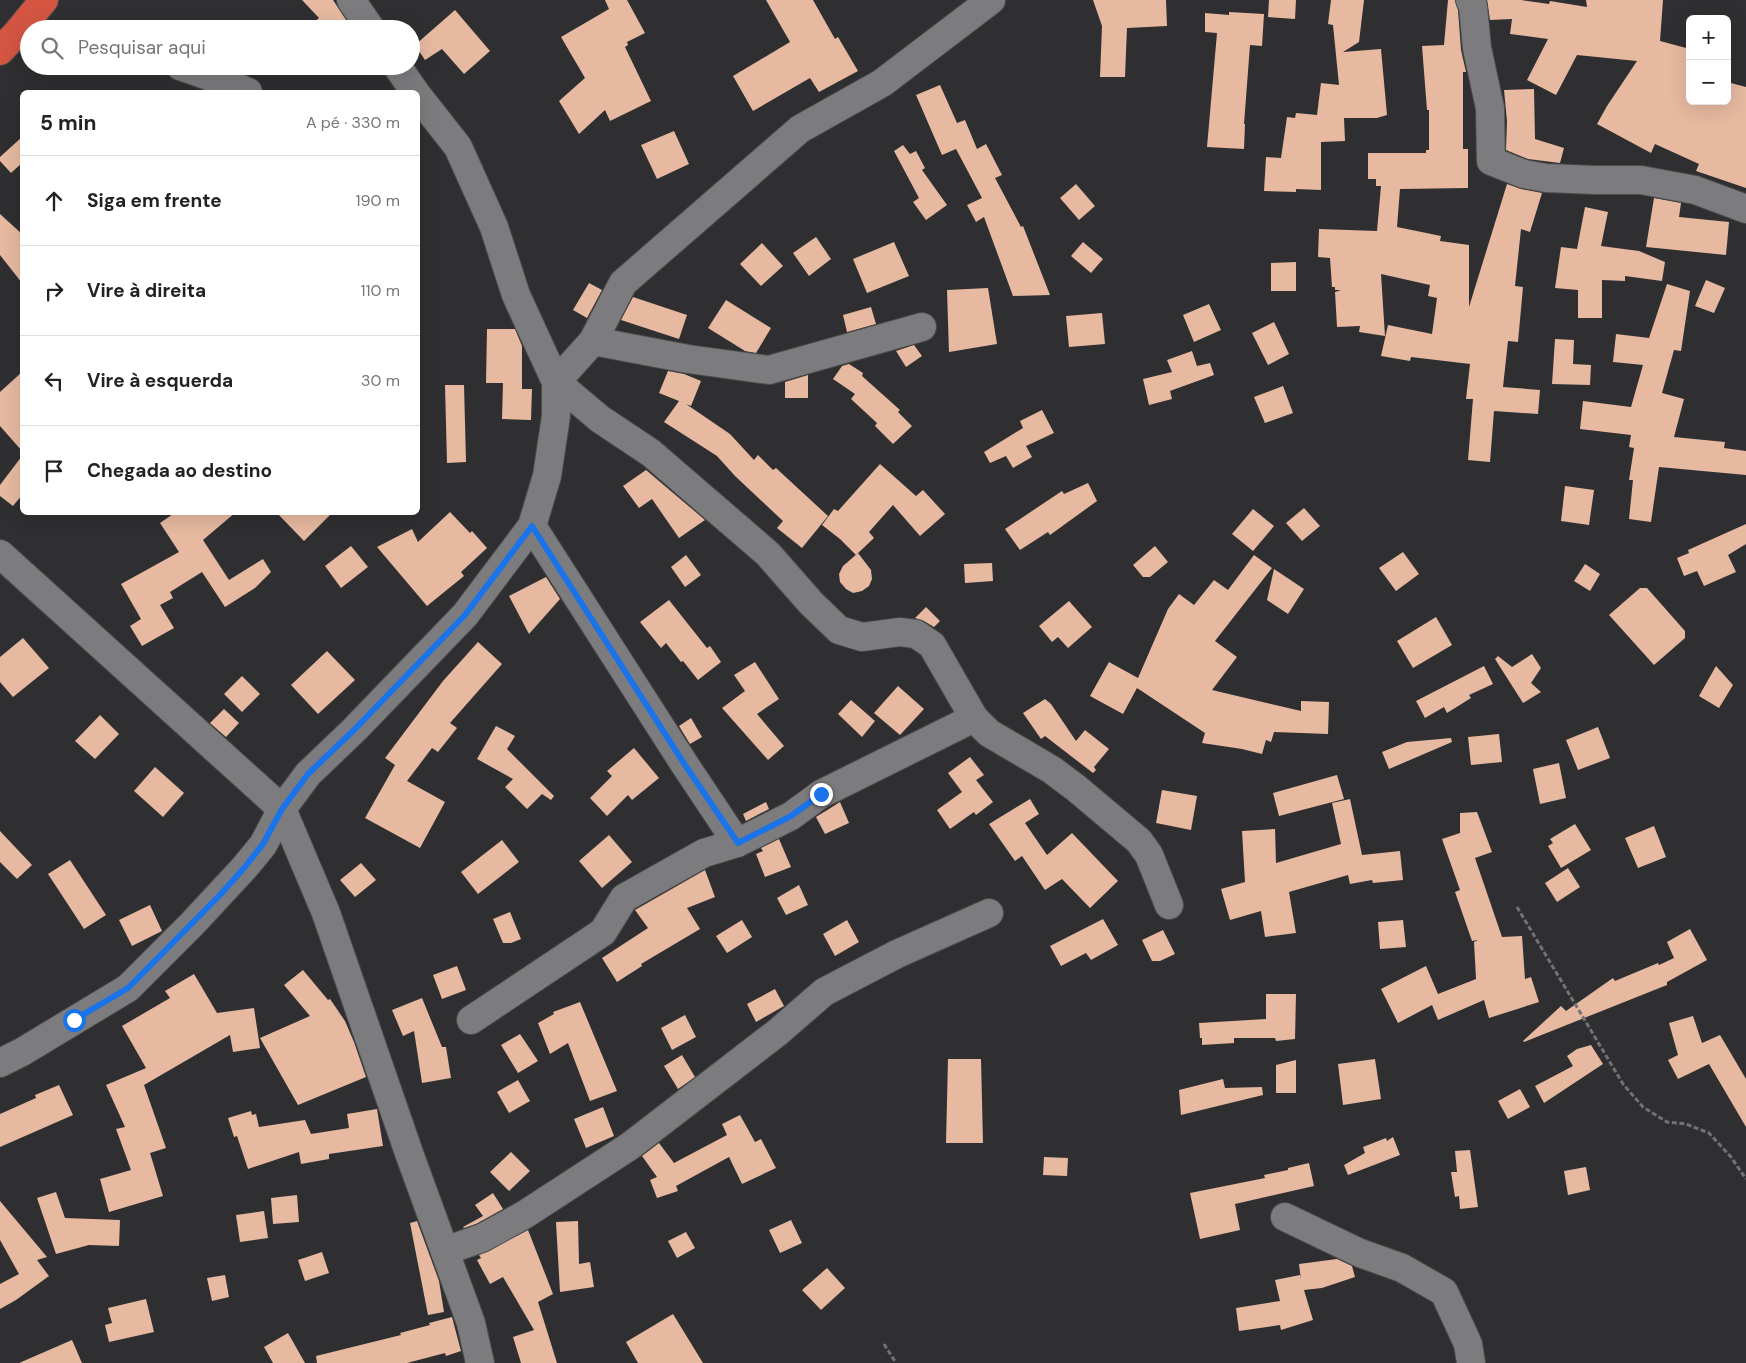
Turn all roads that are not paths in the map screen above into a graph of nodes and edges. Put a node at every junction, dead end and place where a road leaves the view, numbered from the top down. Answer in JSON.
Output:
{"nodes":[{"id":1,"x":44,"y":0,"type":"edge"},
{"id":2,"x":351,"y":0,"type":"edge"},
{"id":3,"x":991,"y":0,"type":"edge"},
{"id":4,"x":1470,"y":0,"type":"edge"},
{"id":5,"x":30,"y":20,"type":"edge"},
{"id":6,"x":365,"y":20,"type":"edge"},
{"id":7,"x":206,"y":75,"type":"edge"},
{"id":8,"x":402,"y":75,"type":"edge"},
{"id":9,"x":244,"y":90,"type":"edge"},
{"id":10,"x":411,"y":90,"type":"edge"},
{"id":11,"x":420,"y":104,"type":"edge"},
{"id":12,"x":1746,"y":209,"type":"edge"},
{"id":13,"x":922,"y":327,"type":"dead end"},
{"id":14,"x":593,"y":341,"type":"junction"},
{"id":15,"x":556,"y":382,"type":"junction"},
{"id":16,"x":532,"y":526,"type":"junction"},
{"id":17,"x":0,"y":554,"type":"edge"},
{"id":18,"x":974,"y":718,"type":"junction"},
{"id":19,"x":282,"y":809,"type":"junction"},
{"id":20,"x":738,"y":843,"type":"junction"},
{"id":21,"x":1169,"y":905,"type":"dead end"},
{"id":22,"x":989,"y":913,"type":"dead end"},
{"id":23,"x":471,"y":1020,"type":"dead end"},
{"id":24,"x":0,"y":1064,"type":"edge"},
{"id":25,"x":1285,"y":1217,"type":"dead end"},
{"id":26,"x":445,"y":1251,"type":"junction"},
{"id":27,"x":480,"y":1363,"type":"edge"},
{"id":28,"x":1471,"y":1363,"type":"edge"}],
"edges":[{"from":1,"to":5,"type":"highway"},
{"from":2,"to":6,"type":"street"},
{"from":3,"to":14,"type":"street"},
{"from":4,"to":12,"type":"street"},
{"from":7,"to":9,"type":"street"},
{"from":8,"to":10,"type":"street"},
{"from":11,"to":15,"type":"street"},
{"from":13,"to":14,"type":"street"},
{"from":14,"to":15,"type":"street"},
{"from":15,"to":16,"type":"street"},
{"from":15,"to":18,"type":"street"},
{"from":16,"to":19,"type":"street"},
{"from":16,"to":20,"type":"street"},
{"from":17,"to":19,"type":"street"},
{"from":18,"to":20,"type":"street"},
{"from":18,"to":21,"type":"street"},
{"from":19,"to":24,"type":"street"},
{"from":19,"to":26,"type":"street"},
{"from":20,"to":23,"type":"street"},
{"from":22,"to":26,"type":"street"},
{"from":25,"to":28,"type":"street"},
{"from":26,"to":27,"type":"street"}]}
